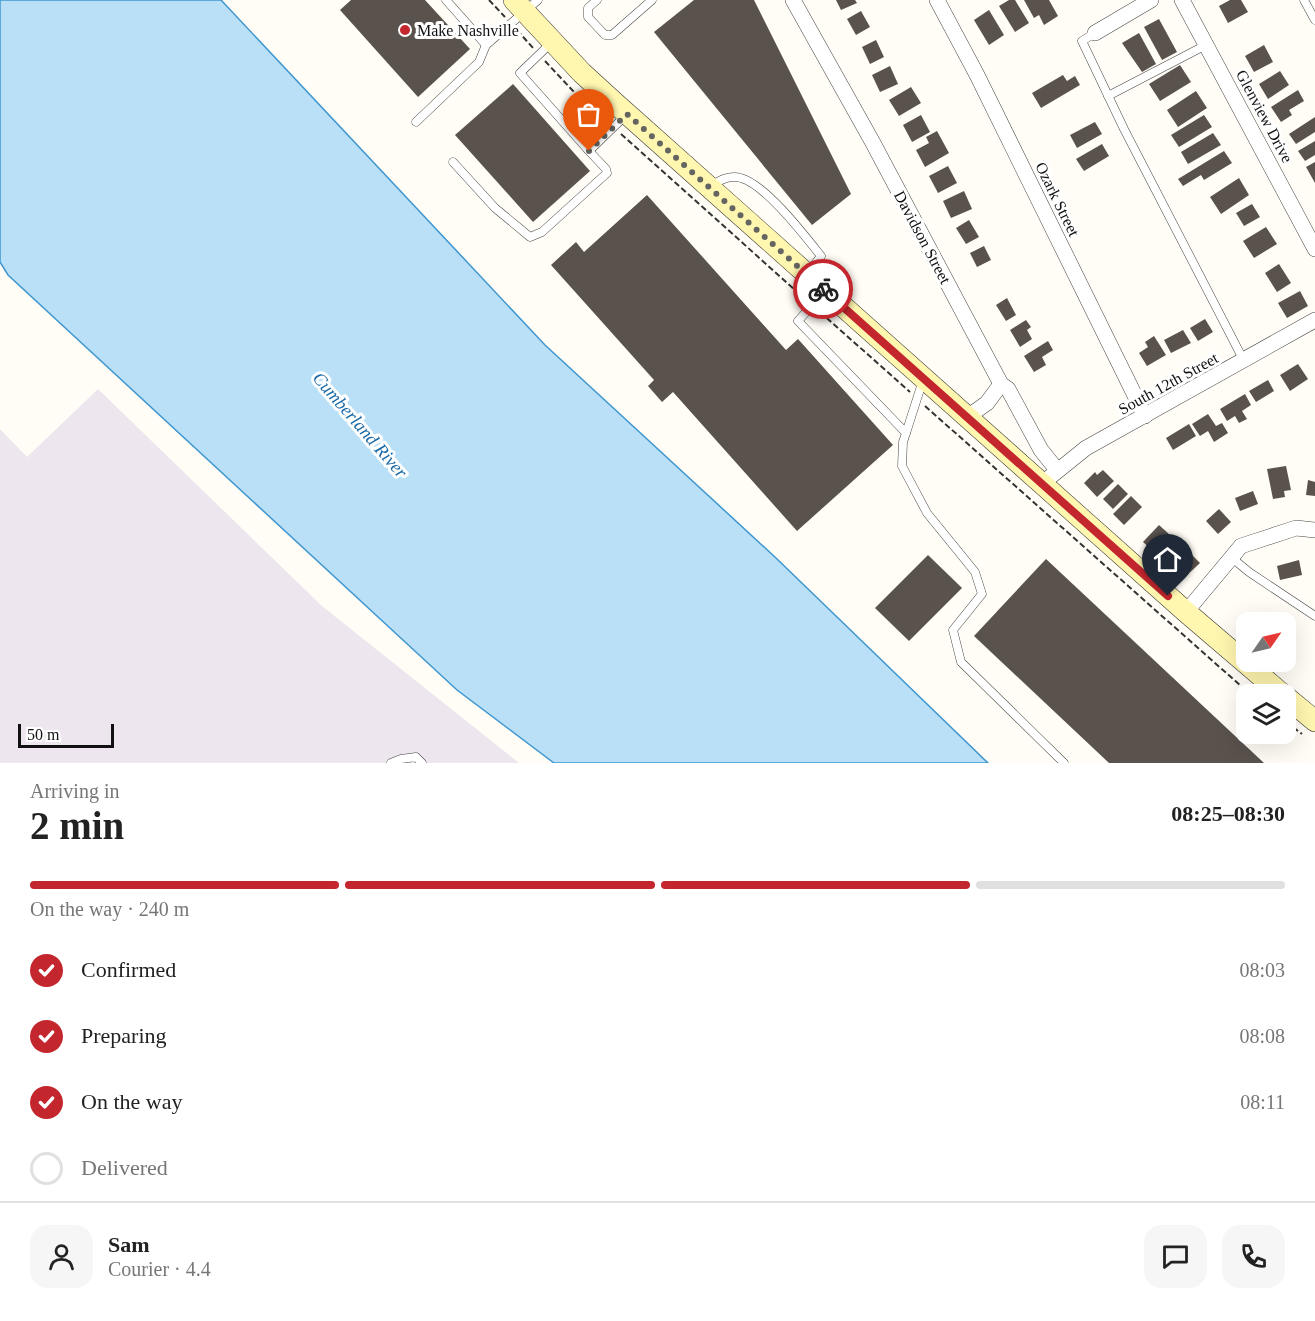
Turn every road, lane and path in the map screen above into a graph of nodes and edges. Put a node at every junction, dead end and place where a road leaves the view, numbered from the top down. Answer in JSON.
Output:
{"nodes":[{"id":1,"x":446,"y":0,"type":"edge"},
{"id":2,"x":489,"y":0,"type":"edge"},
{"id":3,"x":597,"y":0,"type":"edge"},
{"id":4,"x":652,"y":0,"type":"edge"},
{"id":5,"x":793,"y":0,"type":"edge"},
{"id":6,"x":937,"y":0,"type":"edge"},
{"id":7,"x":1151,"y":0,"type":"edge"},
{"id":8,"x":1182,"y":0,"type":"edge"},
{"id":9,"x":1304,"y":0,"type":"edge"},
{"id":10,"x":522,"y":9,"type":"edge"},
{"id":11,"x":1315,"y":20,"type":"edge"},
{"id":12,"x":1095,"y":33,"type":"joint"},
{"id":13,"x":486,"y":45,"type":"junction"},
{"id":14,"x":1206,"y":45,"type":"junction"},
{"id":15,"x":546,"y":48,"type":"junction"},
{"id":16,"x":1108,"y":96,"type":"junction"},
{"id":17,"x":620,"y":121,"type":"junction"},
{"id":18,"x":416,"y":122,"type":"dead end"},
{"id":19,"x":589,"y":151,"type":"junction"},
{"id":20,"x":453,"y":162,"type":"dead end"},
{"id":21,"x":709,"y":187,"type":"junction"},
{"id":22,"x":1315,"y":249,"type":"edge"},
{"id":23,"x":807,"y":274,"type":"junction"},
{"id":24,"x":819,"y":298,"type":"junction"},
{"id":25,"x":1315,"y":320,"type":"edge"},
{"id":26,"x":1244,"y":361,"type":"junction"},
{"id":27,"x":1001,"y":384,"type":"junction"},
{"id":28,"x":920,"y":388,"type":"junction"},
{"id":29,"x":1145,"y":416,"type":"junction"},
{"id":30,"x":966,"y":417,"type":"junction"},
{"id":31,"x":906,"y":433,"type":"junction"},
{"id":32,"x":1050,"y":477,"type":"junction"},
{"id":33,"x":1315,"y":530,"type":"edge"},
{"id":34,"x":1232,"y":558,"type":"junction"},
{"id":35,"x":1186,"y":612,"type":"junction"},
{"id":36,"x":1315,"y":616,"type":"edge"},
{"id":37,"x":1239,"y":684,"type":"edge"},
{"id":38,"x":1270,"y":684,"type":"edge"},
{"id":39,"x":1296,"y":706,"type":"edge"},
{"id":40,"x":1315,"y":721,"type":"edge"},
{"id":41,"x":391,"y":763,"type":"edge"},
{"id":42,"x":422,"y":763,"type":"edge"},
{"id":43,"x":1064,"y":763,"type":"edge"}],
"edges":[{"from":1,"to":13,"type":"lane"},
{"from":2,"to":10,"type":"path"},
{"from":3,"to":4,"type":"lane"},
{"from":5,"to":27,"type":"street","name":"Davidson Street"},
{"from":6,"to":29,"type":"street","name":"Ozark Street"},
{"from":7,"to":12,"type":"street"},
{"from":8,"to":14,"type":"street","name":"Glenview Drive"},
{"from":9,"to":11,"type":"lane"},
{"from":10,"to":13,"type":"lane"},
{"from":10,"to":15,"type":"street","name":"Davidson Street"},
{"from":10,"to":15,"type":"path"},
{"from":12,"to":16,"type":"lane"},
{"from":13,"to":18,"type":"lane"},
{"from":14,"to":16,"type":"lane"},
{"from":14,"to":22,"type":"street","name":"Glenview Drive"},
{"from":15,"to":17,"type":"street","name":"Davidson Street"},
{"from":15,"to":17,"type":"path"},
{"from":15,"to":19,"type":"lane"},
{"from":16,"to":26,"type":"lane"},
{"from":17,"to":19,"type":"lane"},
{"from":17,"to":21,"type":"street","name":"Davidson Street"},
{"from":17,"to":24,"type":"path"},
{"from":19,"to":20,"type":"lane"},
{"from":21,"to":23,"type":"street","name":"Davidson Street"},
{"from":21,"to":23,"type":"lane"},
{"from":23,"to":24,"type":"street","name":"Davidson Street"},
{"from":24,"to":28,"type":"street","name":"Davidson Street"},
{"from":24,"to":28,"type":"path"},
{"from":24,"to":31,"type":"lane"},
{"from":25,"to":26,"type":"street","name":"South 12th Street"},
{"from":26,"to":29,"type":"street","name":"South 12th Street"},
{"from":27,"to":30,"type":"street"},
{"from":27,"to":32,"type":"street","name":"Davidson Street"},
{"from":28,"to":30,"type":"street","name":"Davidson Street"},
{"from":28,"to":31,"type":"lane"},
{"from":28,"to":37,"type":"path"},
{"from":29,"to":32,"type":"street","name":"South 12th Street"},
{"from":30,"to":32,"type":"street","name":"Davidson Street"},
{"from":31,"to":43,"type":"lane"},
{"from":32,"to":35,"type":"street","name":"Davidson Street"},
{"from":33,"to":34,"type":"street"},
{"from":34,"to":35,"type":"street"},
{"from":34,"to":36,"type":"lane"},
{"from":35,"to":38,"type":"street","name":"Davidson Street"},
{"from":39,"to":40,"type":"street","name":"Davidson Street"},
{"from":41,"to":42,"type":"lane"}]}
